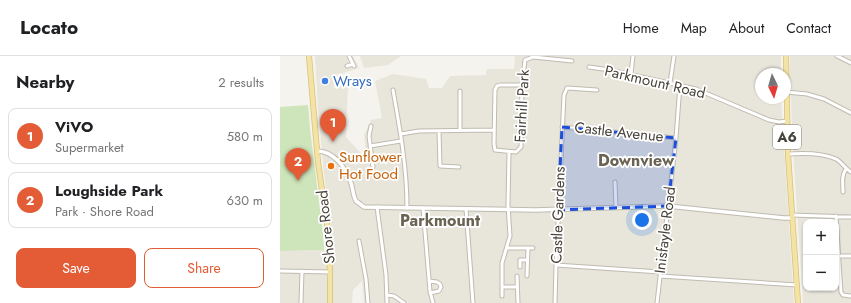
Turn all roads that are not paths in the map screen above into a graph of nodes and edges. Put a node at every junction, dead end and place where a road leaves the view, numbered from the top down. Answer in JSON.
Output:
{"nodes":[{"id":1,"x":309,"y":56,"type":"edge"},
{"id":2,"x":349,"y":56,"type":"edge"},
{"id":3,"x":633,"y":56,"type":"edge"},
{"id":4,"x":674,"y":56,"type":"edge"},
{"id":5,"x":786,"y":56,"type":"edge"},
{"id":6,"x":837,"y":56,"type":"edge"},
{"id":7,"x":572,"y":61,"type":"dead end"},
{"id":8,"x":851,"y":63,"type":"edge"},
{"id":9,"x":347,"y":66,"type":"dead end"},
{"id":10,"x":589,"y":67,"type":"dead end"},
{"id":11,"x":786,"y":68,"type":"edge"},
{"id":12,"x":631,"y":74,"type":"junction"},
{"id":13,"x":670,"y":83,"type":"junction"},
{"id":14,"x":522,"y":85,"type":"junction"},
{"id":15,"x":680,"y":85,"type":"junction"},
{"id":16,"x":393,"y":90,"type":"dead end"},
{"id":17,"x":596,"y":90,"type":"dead end"},
{"id":18,"x":460,"y":91,"type":"dead end"},
{"id":19,"x":791,"y":92,"type":"edge"},
{"id":20,"x":786,"y":104,"type":"edge"},
{"id":21,"x":851,"y":113,"type":"edge"},
{"id":22,"x":787,"y":121,"type":"junction"},
{"id":23,"x":371,"y":126,"type":"dead end"},
{"id":24,"x":562,"y":126,"type":"junction"},
{"id":25,"x":460,"y":130,"type":"junction"},
{"id":26,"x":494,"y":130,"type":"junction"},
{"id":27,"x":439,"y":131,"type":"junction"},
{"id":28,"x":401,"y":134,"type":"junction"},
{"id":29,"x":676,"y":138,"type":"junction"},
{"id":30,"x":402,"y":141,"type":"junction"},
{"id":31,"x":370,"y":146,"type":"junction"},
{"id":32,"x":317,"y":150,"type":"junction"},
{"id":33,"x":509,"y":152,"type":"junction"},
{"id":34,"x":788,"y":154,"type":"junction"},
{"id":35,"x":373,"y":167,"type":"dead end"},
{"id":36,"x":459,"y":167,"type":"dead end"},
{"id":37,"x":846,"y":169,"type":"junction"},
{"id":38,"x":851,"y":172,"type":"edge"},
{"id":39,"x":615,"y":182,"type":"dead end"},
{"id":40,"x":843,"y":186,"type":"junction"},
{"id":41,"x":847,"y":186,"type":"dead end"},
{"id":42,"x":843,"y":192,"type":"dead end"},
{"id":43,"x":668,"y":206,"type":"junction"},
{"id":44,"x":377,"y":207,"type":"junction"},
{"id":45,"x":407,"y":208,"type":"junction"},
{"id":46,"x":423,"y":208,"type":"junction"},
{"id":47,"x":616,"y":208,"type":"junction"},
{"id":48,"x":466,"y":209,"type":"junction"},
{"id":49,"x":509,"y":210,"type":"junction"},
{"id":50,"x":558,"y":210,"type":"junction"},
{"id":51,"x":836,"y":216,"type":"junction"},
{"id":52,"x":851,"y":216,"type":"edge"},
{"id":53,"x":792,"y":217,"type":"junction"},
{"id":54,"x":359,"y":241,"type":"dead end"},
{"id":55,"x":508,"y":248,"type":"junction"},
{"id":56,"x":528,"y":248,"type":"junction"},
{"id":57,"x":532,"y":248,"type":"dead end"},
{"id":58,"x":839,"y":255,"type":"edge"},
{"id":59,"x":839,"y":256,"type":"joint"},
{"id":60,"x":851,"y":256,"type":"edge"},
{"id":61,"x":528,"y":260,"type":"junction"},
{"id":62,"x":556,"y":265,"type":"junction"},
{"id":63,"x":520,"y":267,"type":"dead end"},
{"id":64,"x":280,"y":271,"type":"edge"},
{"id":65,"x":302,"y":271,"type":"junction"},
{"id":66,"x":330,"y":272,"type":"junction"},
{"id":67,"x":660,"y":272,"type":"junction"},
{"id":68,"x":517,"y":276,"type":"dead end"},
{"id":69,"x":527,"y":276,"type":"dead end"},
{"id":70,"x":660,"y":276,"type":"junction"},
{"id":71,"x":429,"y":281,"type":"junction"},
{"id":72,"x":502,"y":286,"type":"junction"},
{"id":73,"x":797,"y":286,"type":"junction"},
{"id":74,"x":517,"y":287,"type":"junction"},
{"id":75,"x":430,"y":293,"type":"junction"},
{"id":76,"x":387,"y":295,"type":"junction"},
{"id":77,"x":502,"y":296,"type":"dead end"},
{"id":78,"x":851,"y":296,"type":"edge"},
{"id":79,"x":301,"y":303,"type":"edge"},
{"id":80,"x":330,"y":303,"type":"edge"},
{"id":81,"x":368,"y":303,"type":"edge"},
{"id":82,"x":387,"y":303,"type":"edge"},
{"id":83,"x":404,"y":303,"type":"edge"},
{"id":84,"x":434,"y":303,"type":"edge"},
{"id":85,"x":473,"y":303,"type":"edge"},
{"id":86,"x":518,"y":303,"type":"edge"},
{"id":87,"x":555,"y":303,"type":"edge"},
{"id":88,"x":657,"y":303,"type":"edge"},
{"id":89,"x":798,"y":303,"type":"edge"}],
"edges":[{"from":1,"to":32,"type":"main road","name":"Shore Road"},
{"from":2,"to":9,"type":"street"},
{"from":3,"to":12,"type":"street"},
{"from":4,"to":13,"type":"street"},
{"from":5,"to":11,"type":"main road","number":"A6"},
{"from":6,"to":8,"type":"street"},
{"from":7,"to":14,"type":"street","name":"Fairhill Park"},
{"from":10,"to":12,"type":"street","name":"Parkmount Road"},
{"from":12,"to":13,"type":"street","name":"Parkmount Road"},
{"from":13,"to":15,"type":"street","name":"Parkmount Road"},
{"from":14,"to":26,"type":"street"},
{"from":14,"to":33,"type":"street","name":"Fairhill Park"},
{"from":15,"to":22,"type":"street","name":"Parkmount Road"},
{"from":15,"to":29,"type":"street","name":"Inisfayle Road"},
{"from":16,"to":28,"type":"street"},
{"from":17,"to":24,"type":"street","name":"Castle Gardens"},
{"from":18,"to":25,"type":"street"},
{"from":19,"to":21,"type":"street"},
{"from":20,"to":22,"type":"main road","number":"A6"},
{"from":22,"to":34,"type":"main road","number":"A6"},
{"from":23,"to":31,"type":"street"},
{"from":24,"to":29,"type":"street","name":"Castle Avenue"},
{"from":24,"to":50,"type":"street","name":"Castle Gardens"},
{"from":25,"to":26,"type":"street"},
{"from":25,"to":27,"type":"street"},
{"from":26,"to":33,"type":"street"},
{"from":27,"to":28,"type":"street"},
{"from":27,"to":36,"type":"street"},
{"from":28,"to":30,"type":"street"},
{"from":29,"to":43,"type":"street","name":"Inisfayle Road"},
{"from":30,"to":31,"type":"street"},
{"from":30,"to":45,"type":"street"},
{"from":31,"to":35,"type":"street"},
{"from":32,"to":44,"type":"street"},
{"from":32,"to":66,"type":"main road","name":"Shore Road"},
{"from":33,"to":49,"type":"street","name":"Fairhill Park"},
{"from":34,"to":37,"type":"street"},
{"from":34,"to":53,"type":"main road","number":"A6"},
{"from":37,"to":38,"type":"street"},
{"from":37,"to":40,"type":"street"},
{"from":39,"to":47,"type":"street"},
{"from":40,"to":41,"type":"street"},
{"from":40,"to":42,"type":"street"},
{"from":43,"to":47,"type":"street"},
{"from":43,"to":53,"type":"street"},
{"from":43,"to":67,"type":"street","name":"Inisfayle Road"},
{"from":44,"to":45,"type":"street"},
{"from":44,"to":76,"type":"street"},
{"from":45,"to":46,"type":"street"},
{"from":46,"to":48,"type":"street"},
{"from":46,"to":71,"type":"street"},
{"from":47,"to":50,"type":"street"},
{"from":48,"to":49,"type":"street"},
{"from":48,"to":85,"type":"street"},
{"from":49,"to":50,"type":"street"},
{"from":49,"to":55,"type":"street","name":"Fairhill Park"},
{"from":50,"to":62,"type":"street","name":"Castle Gardens"},
{"from":51,"to":52,"type":"street"},
{"from":51,"to":53,"type":"street"},
{"from":51,"to":58,"type":"street"},
{"from":53,"to":73,"type":"main road","number":"A6"},
{"from":54,"to":81,"type":"street"},
{"from":55,"to":56,"type":"street"},
{"from":55,"to":72,"type":"street","name":"Fairhill Park"},
{"from":56,"to":57,"type":"street"},
{"from":56,"to":61,"type":"street"},
{"from":59,"to":60,"type":"street"},
{"from":59,"to":78,"type":"street"},
{"from":61,"to":63,"type":"street"},
{"from":61,"to":69,"type":"street"},
{"from":62,"to":67,"type":"street"},
{"from":62,"to":87,"type":"street","name":"Castle Gardens"},
{"from":64,"to":65,"type":"street"},
{"from":65,"to":66,"type":"street"},
{"from":65,"to":79,"type":"street"},
{"from":66,"to":80,"type":"main road","name":"Shore Road"},
{"from":67,"to":70,"type":"street","name":"Inisfayle Road"},
{"from":68,"to":74,"type":"street"},
{"from":70,"to":73,"type":"street"},
{"from":70,"to":88,"type":"street","name":"Inisfayle Road"},
{"from":71,"to":75,"type":"street"},
{"from":71,"to":75,"type":"street"},
{"from":72,"to":74,"type":"street"},
{"from":72,"to":77,"type":"street","name":"Fairhill Park"},
{"from":73,"to":89,"type":"main road","number":"A6"},
{"from":74,"to":86,"type":"street"},
{"from":75,"to":84,"type":"street"},
{"from":76,"to":82,"type":"street"},
{"from":76,"to":83,"type":"street"}]}
